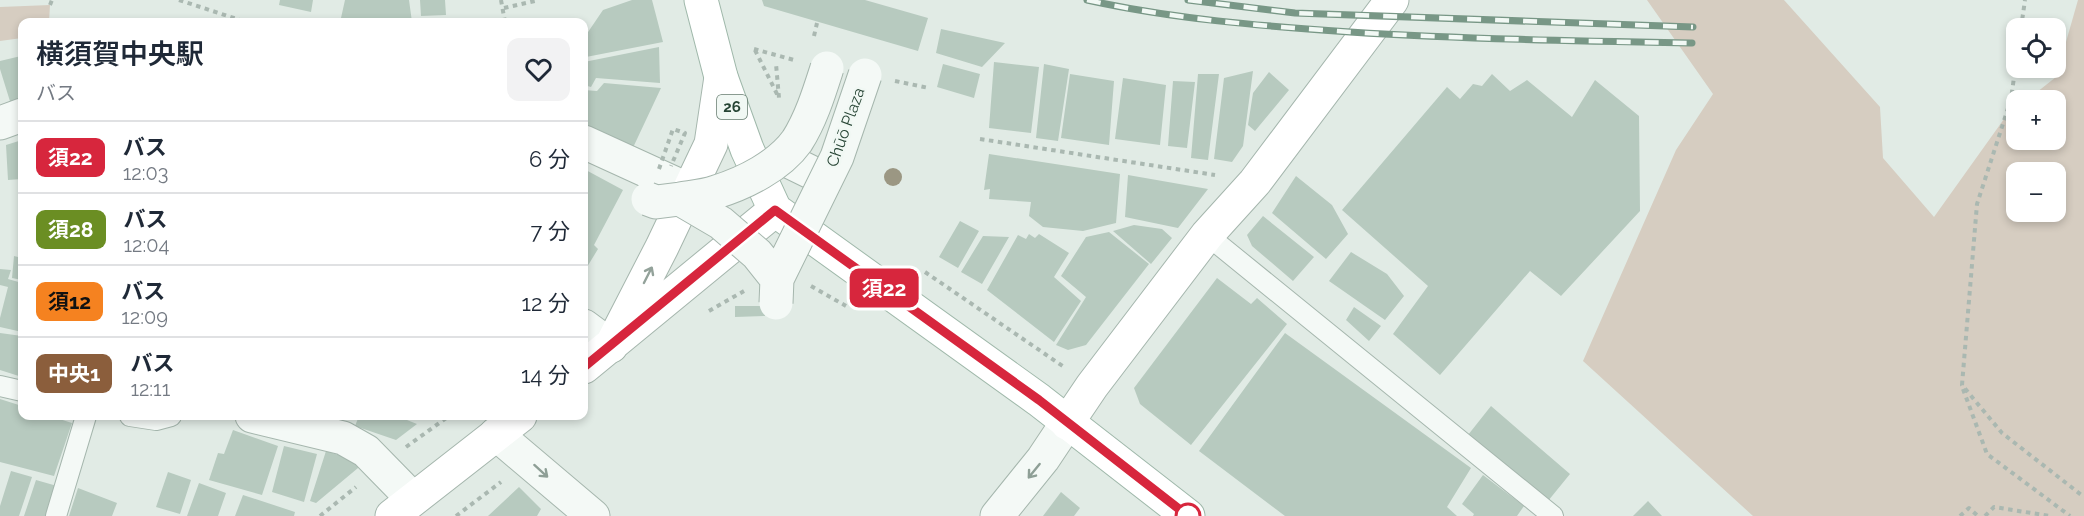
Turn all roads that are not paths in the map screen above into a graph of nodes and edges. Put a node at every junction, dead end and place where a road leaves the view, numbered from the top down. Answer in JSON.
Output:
{"nodes":[{"id":1,"x":701,"y":0,"type":"edge"},
{"id":2,"x":1392,"y":0,"type":"edge"},
{"id":3,"x":813,"y":65,"type":"road end"},
{"id":4,"x":721,"y":77,"type":"junction"},
{"id":5,"x":877,"y":77,"type":"road end"},
{"id":6,"x":18,"y":116,"type":"edge"},
{"id":7,"x":0,"y":123,"type":"edge"},
{"id":8,"x":588,"y":144,"type":"edge"},
{"id":9,"x":782,"y":158,"type":"junction"},
{"id":10,"x":825,"y":179,"type":"junction"},
{"id":11,"x":672,"y":189,"type":"junction"},
{"id":12,"x":775,"y":210,"type":"junction"},
{"id":13,"x":1207,"y":235,"type":"junction"},
{"id":14,"x":588,"y":329,"type":"edge"},
{"id":15,"x":611,"y":346,"type":"junction"},
{"id":16,"x":588,"y":364,"type":"edge"},
{"id":17,"x":0,"y":386,"type":"edge"},
{"id":18,"x":18,"y":390,"type":"edge"},
{"id":19,"x":85,"y":420,"type":"edge"},
{"id":20,"x":269,"y":420,"type":"edge"},
{"id":21,"x":1067,"y":423,"type":"junction"},
{"id":22,"x":508,"y":424,"type":"edge"},
{"id":23,"x":403,"y":507,"type":"edge"},
{"id":24,"x":578,"y":511,"type":"edge"},
{"id":25,"x":56,"y":516,"type":"edge"},
{"id":26,"x":997,"y":516,"type":"edge"},
{"id":27,"x":1188,"y":516,"type":"edge"},
{"id":28,"x":1552,"y":516,"type":"edge"}],
"edges":[{"from":1,"to":4,"type":"street","number":"26"},
{"from":2,"to":13,"type":"street"},
{"from":3,"to":9,"type":"street","bridge":true},
{"from":4,"to":11,"type":"street"},
{"from":4,"to":12,"type":"street","number":"26"},
{"from":5,"to":10,"type":"street","name":"Chūō Plaza","bridge":true},
{"from":6,"to":7,"type":"street"},
{"from":8,"to":11,"type":"street"},
{"from":9,"to":10,"type":"street","name":"Chūō Plaza"},
{"from":9,"to":11,"type":"street","bridge":true},
{"from":10,"to":11,"type":"street","name":"Chūō Plaza","bridge":true},
{"from":15,"to":11,"type":"street","one_way":true},
{"from":12,"to":15,"type":"street"},
{"from":12,"to":21,"type":"street","number":"26"},
{"from":13,"to":21,"type":"street"},
{"from":13,"to":28,"type":"lane"},
{"from":14,"to":15,"type":"street"},
{"from":15,"to":16,"type":"street"},
{"from":17,"to":18,"type":"lane"},
{"from":19,"to":25,"type":"lane"},
{"from":20,"to":23,"type":"street"},
{"from":21,"to":26,"type":"street","one_way":true},
{"from":21,"to":27,"type":"street","number":"26"},
{"from":22,"to":23,"type":"street"},
{"from":22,"to":24,"type":"street","one_way":true}]}
